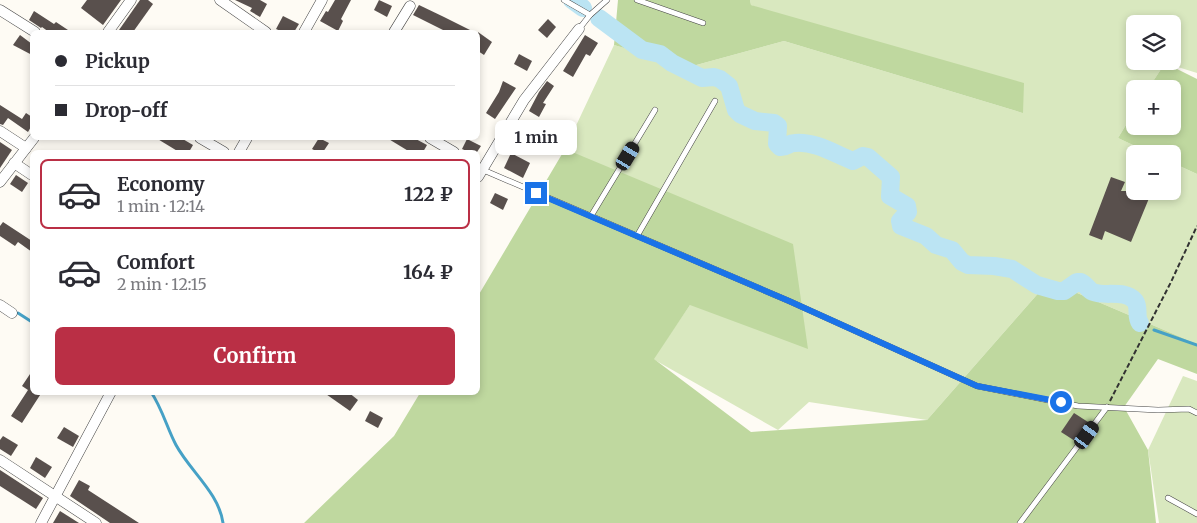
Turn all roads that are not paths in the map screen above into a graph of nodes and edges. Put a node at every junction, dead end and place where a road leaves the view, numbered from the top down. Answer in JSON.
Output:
{"nodes":[{"id":1,"x":131,"y":0,"type":"edge"},
{"id":2,"x":220,"y":0,"type":"edge"},
{"id":3,"x":322,"y":0,"type":"edge"},
{"id":4,"x":564,"y":0,"type":"edge"},
{"id":5,"x":607,"y":0,"type":"edge"},
{"id":6,"x":637,"y":0,"type":"edge"},
{"id":7,"x":410,"y":6,"type":"dead end"},
{"id":8,"x":0,"y":10,"type":"edge"},
{"id":9,"x":590,"y":15,"type":"junction"},
{"id":10,"x":703,"y":23,"type":"dead end"},
{"id":11,"x":579,"y":29,"type":"joint"},
{"id":12,"x":32,"y":30,"type":"edge"},
{"id":13,"x":109,"y":30,"type":"edge"},
{"id":14,"x":263,"y":30,"type":"edge"},
{"id":15,"x":305,"y":30,"type":"edge"},
{"id":16,"x":395,"y":30,"type":"edge"},
{"id":17,"x":715,"y":101,"type":"dead end"},
{"id":18,"x":655,"y":110,"type":"dead end"},
{"id":19,"x":0,"y":131,"type":"edge"},
{"id":20,"x":32,"y":140,"type":"edge"},
{"id":21,"x":203,"y":140,"type":"edge"},
{"id":22,"x":433,"y":140,"type":"edge"},
{"id":23,"x":26,"y":148,"type":"junction"},
{"id":24,"x":221,"y":150,"type":"edge"},
{"id":25,"x":451,"y":150,"type":"edge"},
{"id":26,"x":14,"y":163,"type":"junction"},
{"id":27,"x":480,"y":169,"type":"edge"},
{"id":28,"x":480,"y":171,"type":"edge"},
{"id":29,"x":30,"y":174,"type":"edge"},
{"id":30,"x":0,"y":182,"type":"edge"},
{"id":31,"x":591,"y":216,"type":"junction"},
{"id":32,"x":637,"y":236,"type":"junction"},
{"id":33,"x":0,"y":305,"type":"edge"},
{"id":34,"x":12,"y":312,"type":"dead end"},
{"id":35,"x":108,"y":395,"type":"edge"},
{"id":36,"x":1106,"y":407,"type":"junction"},
{"id":37,"x":1197,"y":413,"type":"edge"},
{"id":38,"x":0,"y":460,"type":"edge"},
{"id":39,"x":55,"y":498,"type":"junction"},
{"id":40,"x":1168,"y":498,"type":"dead end"},
{"id":41,"x":1197,"y":514,"type":"edge"},
{"id":42,"x":41,"y":523,"type":"edge"},
{"id":43,"x":96,"y":523,"type":"edge"},
{"id":44,"x":1020,"y":523,"type":"edge"}],
"edges":[{"from":1,"to":13,"type":"street"},
{"from":2,"to":14,"type":"street"},
{"from":3,"to":15,"type":"street"},
{"from":4,"to":9,"type":"lane"},
{"from":5,"to":9,"type":"lane"},
{"from":6,"to":10,"type":"lane"},
{"from":7,"to":16,"type":"street"},
{"from":8,"to":12,"type":"street"},
{"from":9,"to":11,"type":"lane"},
{"from":11,"to":27,"type":"street"},
{"from":17,"to":32,"type":"lane"},
{"from":18,"to":31,"type":"lane"},
{"from":19,"to":23,"type":"street"},
{"from":20,"to":23,"type":"street"},
{"from":21,"to":24,"type":"street"},
{"from":22,"to":25,"type":"street"},
{"from":23,"to":26,"type":"street"},
{"from":26,"to":29,"type":"street"},
{"from":26,"to":30,"type":"street"},
{"from":28,"to":31,"type":"lane"},
{"from":31,"to":32,"type":"lane"},
{"from":32,"to":36,"type":"lane"},
{"from":33,"to":34,"type":"street"},
{"from":35,"to":39,"type":"street"},
{"from":36,"to":37,"type":"lane"},
{"from":36,"to":44,"type":"lane"},
{"from":38,"to":39,"type":"street"},
{"from":39,"to":42,"type":"street"},
{"from":39,"to":43,"type":"street"},
{"from":40,"to":41,"type":"lane"}]}
